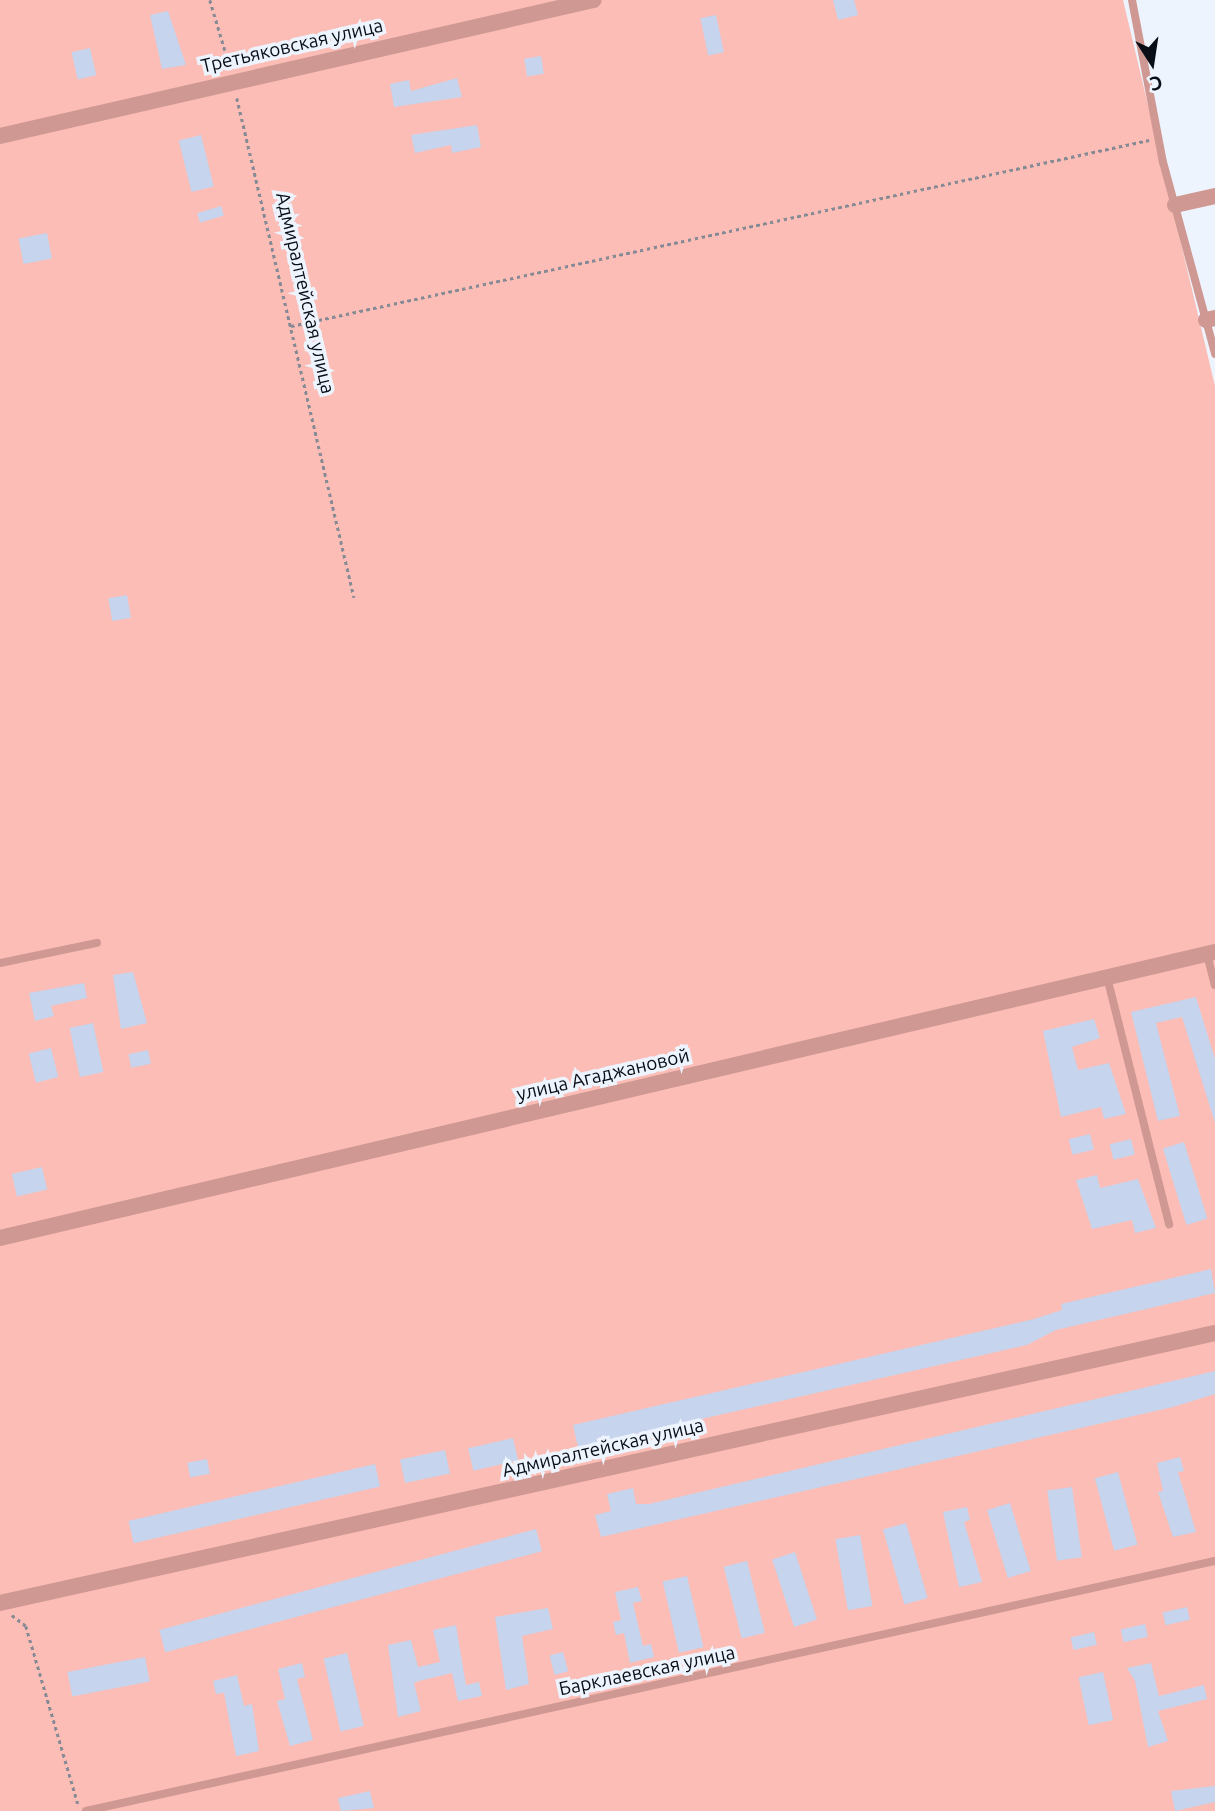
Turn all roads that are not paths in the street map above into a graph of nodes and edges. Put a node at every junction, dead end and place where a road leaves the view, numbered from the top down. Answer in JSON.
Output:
{"nodes":[{"id":1,"x":594,"y":0,"type":"edge"},
{"id":2,"x":1132,"y":0,"type":"edge"},
{"id":3,"x":0,"y":136,"type":"edge"},
{"id":4,"x":1215,"y":195,"type":"edge"},
{"id":5,"x":1175,"y":205,"type":"junction"},
{"id":6,"x":1210,"y":319,"type":"edge"},
{"id":7,"x":1215,"y":354,"type":"edge"},
{"id":8,"x":97,"y":943,"type":"dead end"},
{"id":9,"x":1211,"y":953,"type":"edge"},
{"id":10,"x":0,"y":963,"type":"edge"},
{"id":11,"x":1107,"y":977,"type":"junction"},
{"id":12,"x":1215,"y":985,"type":"edge"},
{"id":13,"x":1169,"y":1224,"type":"dead end"},
{"id":14,"x":0,"y":1238,"type":"edge"},
{"id":15,"x":1215,"y":1333,"type":"edge"},
{"id":16,"x":1215,"y":1561,"type":"edge"},
{"id":17,"x":4,"y":1608,"type":"edge"},
{"id":18,"x":86,"y":1811,"type":"edge"}],
"edges":[{"from":1,"to":3,"type":"street","name":"Третьяковская улица"},
{"from":2,"to":5,"type":"lane"},
{"from":4,"to":5,"type":"street"},
{"from":5,"to":6,"type":"lane"},
{"from":6,"to":7,"type":"lane"},
{"from":8,"to":10,"type":"lane"},
{"from":9,"to":11,"type":"street","name":"улица Агаджановой"},
{"from":9,"to":12,"type":"lane"},
{"from":11,"to":13,"type":"lane"},
{"from":11,"to":14,"type":"street","name":"улица Агаджановой"},
{"from":15,"to":17,"type":"street","name":"Адмиралтейская улица"},
{"from":16,"to":18,"type":"lane","name":"Барклаевская улица"}]}
